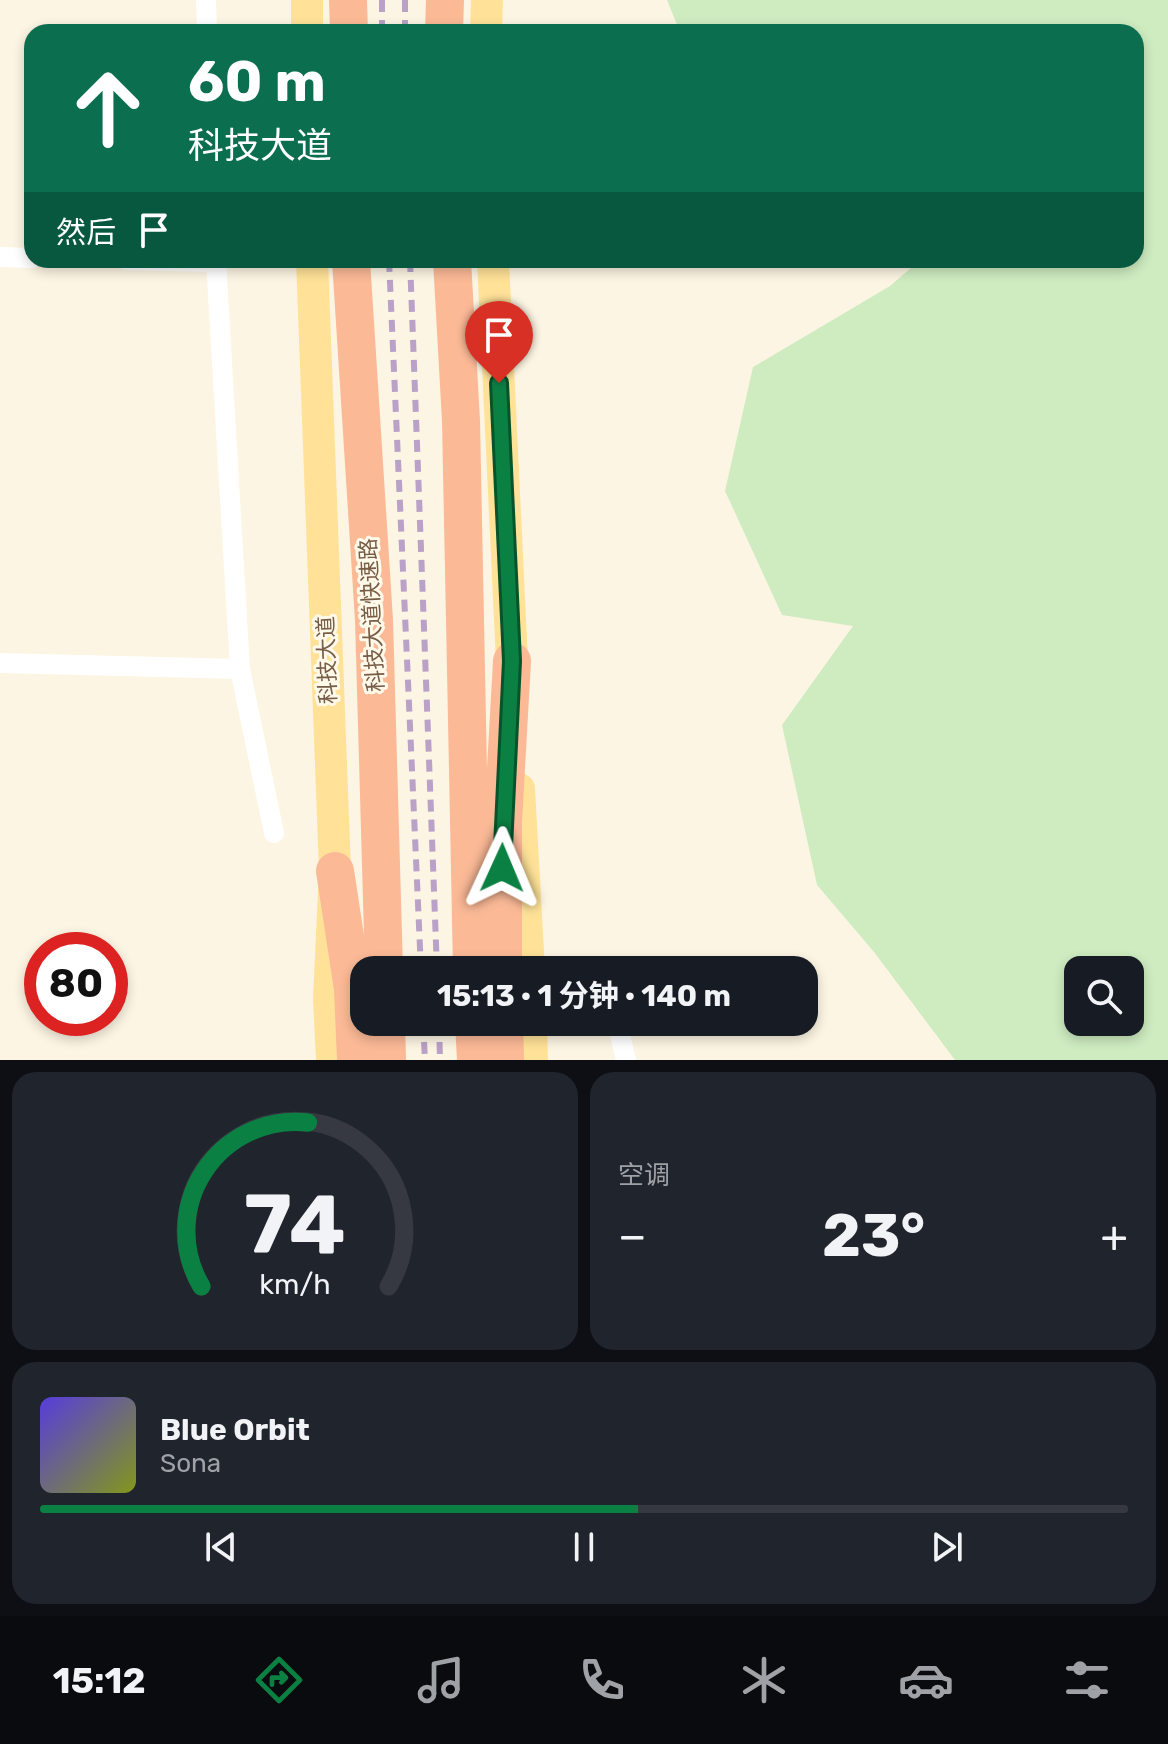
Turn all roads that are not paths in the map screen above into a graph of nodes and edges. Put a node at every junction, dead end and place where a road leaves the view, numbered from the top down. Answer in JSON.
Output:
{"nodes":[{"id":1,"x":206,"y":0,"type":"edge"},
{"id":2,"x":307,"y":0,"type":"edge"},
{"id":3,"x":348,"y":0,"type":"edge"},
{"id":4,"x":445,"y":0,"type":"edge"},
{"id":5,"x":487,"y":0,"type":"edge"},
{"id":6,"x":207,"y":24,"type":"edge"},
{"id":7,"x":307,"y":24,"type":"edge"},
{"id":8,"x":349,"y":24,"type":"edge"},
{"id":9,"x":444,"y":24,"type":"edge"},
{"id":10,"x":486,"y":24,"type":"edge"},
{"id":11,"x":0,"y":257,"type":"edge"},
{"id":12,"x":24,"y":258,"type":"edge"},
{"id":13,"x":216,"y":268,"type":"edge"},
{"id":14,"x":312,"y":268,"type":"edge"},
{"id":15,"x":352,"y":268,"type":"edge"},
{"id":16,"x":452,"y":268,"type":"edge"},
{"id":17,"x":493,"y":268,"type":"edge"},
{"id":18,"x":512,"y":661,"type":"junction"},
{"id":19,"x":0,"y":663,"type":"edge"},
{"id":20,"x":240,"y":669,"type":"junction"},
{"id":21,"x":274,"y":833,"type":"dead end"},
{"id":22,"x":335,"y":871,"type":"junction"},
{"id":23,"x":384,"y":956,"type":"edge"},
{"id":24,"x":472,"y":956,"type":"edge"},
{"id":25,"x":503,"y":956,"type":"edge"},
{"id":26,"x":528,"y":956,"type":"edge"},
{"id":27,"x":386,"y":1036,"type":"edge"},
{"id":28,"x":475,"y":1036,"type":"edge"},
{"id":29,"x":504,"y":1036,"type":"edge"},
{"id":30,"x":531,"y":1036,"type":"edge"},
{"id":31,"x":620,"y":1036,"type":"edge"},
{"id":32,"x":332,"y":1060,"type":"edge"},
{"id":33,"x":356,"y":1060,"type":"edge"},
{"id":34,"x":387,"y":1060,"type":"edge"},
{"id":35,"x":476,"y":1060,"type":"edge"},
{"id":36,"x":505,"y":1060,"type":"edge"},
{"id":37,"x":532,"y":1060,"type":"edge"},
{"id":38,"x":626,"y":1060,"type":"edge"}],
"edges":[{"from":1,"to":6,"type":"street"},
{"from":2,"to":7,"type":"main road"},
{"from":3,"to":8,"type":"highway"},
{"from":4,"to":9,"type":"highway"},
{"from":5,"to":10,"type":"main road"},
{"from":11,"to":12,"type":"street"},
{"from":13,"to":20,"type":"street"},
{"from":14,"to":22,"type":"main road","name":"科技大道"},
{"from":15,"to":23,"type":"highway","name":"科技大道快速路"},
{"from":16,"to":24,"type":"highway"},
{"from":17,"to":18,"type":"main road"},
{"from":18,"to":25,"type":"highway"},
{"from":18,"to":26,"type":"main road"},
{"from":19,"to":20,"type":"street"},
{"from":20,"to":21,"type":"street"},
{"from":22,"to":32,"type":"main road","name":"科技大道"},
{"from":22,"to":33,"type":"highway"},
{"from":27,"to":34,"type":"highway"},
{"from":28,"to":35,"type":"highway"},
{"from":29,"to":36,"type":"highway"},
{"from":30,"to":37,"type":"main road"},
{"from":31,"to":38,"type":"street"}]}
